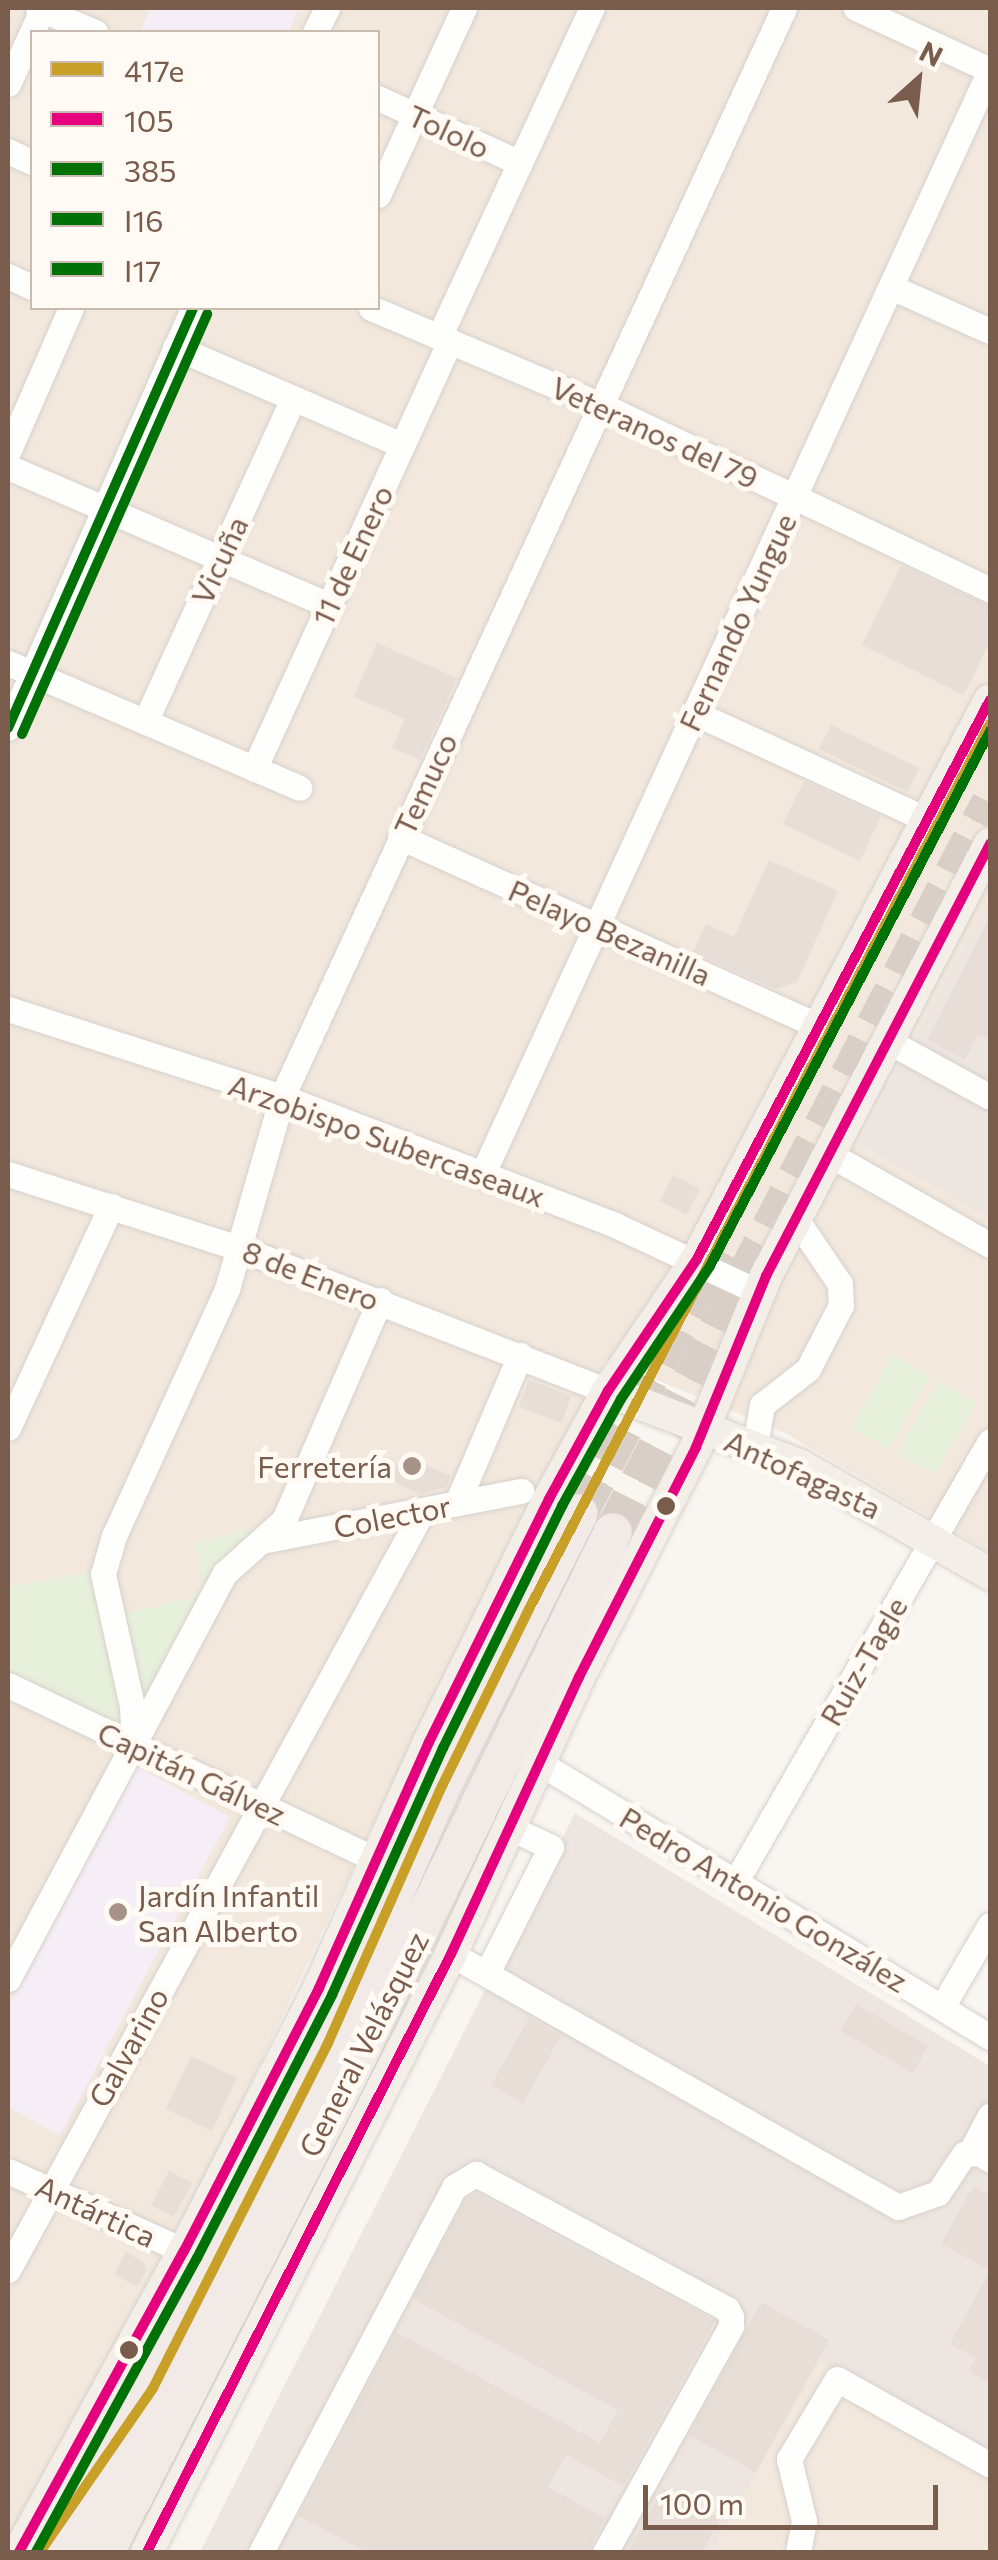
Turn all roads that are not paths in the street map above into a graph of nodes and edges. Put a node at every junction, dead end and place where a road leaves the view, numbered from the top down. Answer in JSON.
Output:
{"nodes":[{"id":1,"x":41,"y":8,"type":"edge"},
{"id":2,"x":464,"y":8,"type":"edge"},
{"id":3,"x":592,"y":8,"type":"edge"},
{"id":4,"x":784,"y":8,"type":"edge"},
{"id":5,"x":856,"y":8,"type":"edge"},
{"id":6,"x":90,"y":30,"type":"edge"},
{"id":7,"x":30,"y":33,"type":"edge"},
{"id":8,"x":990,"y":70,"type":"edge"},
{"id":9,"x":8,"y":84,"type":"edge"},
{"id":10,"x":380,"y":99,"type":"edge"},
{"id":11,"x":414,"y":115,"type":"junction"},
{"id":12,"x":520,"y":163,"type":"junction"},
{"id":13,"x":380,"y":191,"type":"edge"},
{"id":14,"x":891,"y":287,"type":"junction"},
{"id":15,"x":70,"y":310,"type":"edge"},
{"id":16,"x":192,"y":310,"type":"edge"},
{"id":17,"x":375,"y":310,"type":"edge"},
{"id":18,"x":990,"y":332,"type":"edge"},
{"id":19,"x":444,"y":339,"type":"junction"},
{"id":20,"x":175,"y":347,"type":"junction"},
{"id":21,"x":294,"y":398,"type":"junction"},
{"id":22,"x":601,"y":405,"type":"junction"},
{"id":23,"x":402,"y":445,"type":"junction"},
{"id":24,"x":8,"y":452,"type":"edge"},
{"id":25,"x":8,"y":467,"type":"edge"},
{"id":26,"x":794,"y":497,"type":"junction"},
{"id":27,"x":103,"y":508,"type":"junction"},
{"id":28,"x":220,"y":559,"type":"junction"},
{"id":29,"x":990,"y":590,"type":"edge"},
{"id":30,"x":329,"y":605,"type":"junction"},
{"id":31,"x":19,"y":668,"type":"edge"},
{"id":32,"x":990,"y":700,"type":"edge"},
{"id":33,"x":694,"y":713,"type":"junction"},
{"id":34,"x":146,"y":722,"type":"junction"},
{"id":35,"x":8,"y":728,"type":"edge"},
{"id":36,"x":254,"y":769,"type":"junction"},
{"id":37,"x":299,"y":788,"type":"dead end"},
{"id":38,"x":928,"y":820,"type":"junction"},
{"id":39,"x":400,"y":836,"type":"junction"},
{"id":40,"x":990,"y":844,"type":"edge"},
{"id":41,"x":597,"y":926,"type":"junction"},
{"id":42,"x":8,"y":1009,"type":"edge"},
{"id":43,"x":820,"y":1027,"type":"junction"},
{"id":44,"x":888,"y":1041,"type":"junction"},
{"id":45,"x":282,"y":1097,"type":"junction"},
{"id":46,"x":990,"y":1097,"type":"edge"},
{"id":47,"x":829,"y":1154,"type":"junction"},
{"id":48,"x":483,"y":1173,"type":"junction"},
{"id":49,"x":8,"y":1174,"type":"edge"},
{"id":50,"x":111,"y":1206,"type":"junction"},
{"id":51,"x":796,"y":1219,"type":"junction"},
{"id":52,"x":990,"y":1245,"type":"edge"},
{"id":53,"x":239,"y":1248,"type":"junction"},
{"id":54,"x":698,"y":1260,"type":"junction"},
{"id":55,"x":759,"y":1292,"type":"junction"},
{"id":56,"x":380,"y":1300,"type":"junction"},
{"id":57,"x":520,"y":1355,"type":"junction"},
{"id":58,"x":608,"y":1390,"type":"junction"},
{"id":59,"x":718,"y":1394,"type":"junction"},
{"id":60,"x":8,"y":1428,"type":"edge"},
{"id":61,"x":704,"y":1429,"type":"junction"},
{"id":62,"x":990,"y":1441,"type":"edge"},
{"id":63,"x":755,"y":1445,"type":"junction"},
{"id":64,"x":521,"y":1491,"type":"dead end"},
{"id":65,"x":458,"y":1503,"type":"junction"},
{"id":66,"x":424,"y":1510,"type":"junction"},
{"id":67,"x":579,"y":1514,"type":"tunnel mouth"},
{"id":68,"x":613,"y":1532,"type":"tunnel mouth"},
{"id":69,"x":264,"y":1540,"type":"junction"},
{"id":70,"x":933,"y":1540,"type":"junction"},
{"id":71,"x":990,"y":1574,"type":"edge"},
{"id":72,"x":8,"y":1687,"type":"edge"},
{"id":73,"x":134,"y":1746,"type":"junction"},
{"id":74,"x":538,"y":1762,"type":"junction"},
{"id":75,"x":260,"y":1806,"type":"junction"},
{"id":76,"x":508,"y":1827,"type":"junction"},
{"id":77,"x":376,"y":1860,"type":"junction"},
{"id":78,"x":736,"y":1881,"type":"junction"},
{"id":79,"x":990,"y":1925,"type":"edge"},
{"id":80,"x":451,"y":1954,"type":"junction"},
{"id":81,"x":487,"y":1973,"type":"junction"},
{"id":82,"x":8,"y":1978,"type":"edge"},
{"id":83,"x":942,"y":2007,"type":"junction"},
{"id":84,"x":990,"y":2037,"type":"edge"},
{"id":85,"x":990,"y":2116,"type":"edge"},
{"id":86,"x":981,"y":2156,"type":"edge"},
{"id":87,"x":8,"y":2170,"type":"edge"},
{"id":88,"x":51,"y":2190,"type":"junction"},
{"id":89,"x":184,"y":2251,"type":"junction"},
{"id":90,"x":8,"y":2270,"type":"edge"},
{"id":91,"x":153,"y":2388,"type":"junction"},
{"id":92,"x":990,"y":2465,"type":"edge"},
{"id":93,"x":18,"y":2552,"type":"edge"},
{"id":94,"x":40,"y":2552,"type":"edge"},
{"id":95,"x":66,"y":2552,"type":"edge"},
{"id":96,"x":105,"y":2552,"type":"edge"},
{"id":97,"x":146,"y":2552,"type":"edge"},
{"id":98,"x":261,"y":2552,"type":"edge"},
{"id":99,"x":605,"y":2552,"type":"edge"},
{"id":100,"x":798,"y":2552,"type":"edge"}],
"edges":[{"from":1,"to":6,"type":"street"},
{"from":2,"to":11,"type":"street"},
{"from":3,"to":12,"type":"street","name":"11 de Enero"},
{"from":4,"to":22,"type":"street","name":"Temuco"},
{"from":5,"to":8,"type":"street"},
{"from":7,"to":9,"type":"street"},
{"from":8,"to":14,"type":"street","name":"Fernando Yungue"},
{"from":10,"to":11,"type":"street","name":"Tololo"},
{"from":11,"to":12,"type":"street","name":"Tololo"},
{"from":11,"to":13,"type":"street"},
{"from":12,"to":19,"type":"street","name":"11 de Enero"},
{"from":14,"to":18,"type":"street"},
{"from":14,"to":26,"type":"street","name":"Fernando Yungue"},
{"from":15,"to":24,"type":"street"},
{"from":16,"to":20,"type":"street"},
{"from":17,"to":19,"type":"street","name":"Veteranos del 79"},
{"from":19,"to":22,"type":"street","name":"Veteranos del 79"},
{"from":19,"to":23,"type":"street","name":"11 de Enero"},
{"from":20,"to":21,"type":"street"},
{"from":20,"to":27,"type":"street"},
{"from":21,"to":23,"type":"street"},
{"from":21,"to":28,"type":"street","name":"Vicuña"},
{"from":22,"to":26,"type":"street","name":"Veteranos del 79"},
{"from":22,"to":39,"type":"street","name":"Temuco"},
{"from":23,"to":30,"type":"street","name":"11 de Enero"},
{"from":25,"to":27,"type":"street"},
{"from":26,"to":29,"type":"street","name":"Veteranos del 79"},
{"from":26,"to":33,"type":"street","name":"Fernando Yungue"},
{"from":27,"to":28,"type":"street"},
{"from":27,"to":31,"type":"street"},
{"from":28,"to":30,"type":"street"},
{"from":28,"to":34,"type":"street","name":"Vicuña"},
{"from":30,"to":36,"type":"street","name":"11 de Enero"},
{"from":31,"to":34,"type":"street"},
{"from":31,"to":35,"type":"street"},
{"from":32,"to":38,"type":"main road"},
{"from":33,"to":38,"type":"street"},
{"from":33,"to":41,"type":"street","name":"Fernando Yungue"},
{"from":34,"to":36,"type":"street"},
{"from":36,"to":37,"type":"street"},
{"from":38,"to":43,"type":"main road"},
{"from":39,"to":41,"type":"street","name":"Pelayo Bezanilla"},
{"from":39,"to":45,"type":"street","name":"Temuco"},
{"from":40,"to":44,"type":"main road"},
{"from":41,"to":43,"type":"street","name":"Pelayo Bezanilla"},
{"from":41,"to":48,"type":"street","name":"Fernando Yungue"},
{"from":42,"to":45,"type":"street","name":"Arzobispo Subercaseaux"},
{"from":43,"to":54,"type":"main road"},
{"from":44,"to":46,"type":"street"},
{"from":44,"to":47,"type":"main road"},
{"from":45,"to":48,"type":"street","name":"Arzobispo Subercaseaux"},
{"from":45,"to":53,"type":"street","name":"Temuco"},
{"from":47,"to":51,"type":"main road"},
{"from":47,"to":52,"type":"street"},
{"from":48,"to":54,"type":"street","name":"Arzobispo Subercaseaux"},
{"from":49,"to":50,"type":"street","name":"8 de Enero"},
{"from":50,"to":53,"type":"street","name":"8 de Enero"},
{"from":50,"to":60,"type":"street"},
{"from":51,"to":55,"type":"main road"},
{"from":51,"to":63,"type":"street"},
{"from":53,"to":56,"type":"street","name":"8 de Enero"},
{"from":53,"to":73,"type":"street","name":"Temuco"},
{"from":54,"to":55,"type":"street","name":"Arzobispo Subercaseaux"},
{"from":54,"to":58,"type":"main road"},
{"from":55,"to":59,"type":"main road"},
{"from":56,"to":57,"type":"street","name":"8 de Enero"},
{"from":56,"to":69,"type":"street"},
{"from":57,"to":58,"type":"street","name":"8 de Enero"},
{"from":57,"to":65,"type":"street"},
{"from":58,"to":61,"type":"main road","name":"Antofagasta"},
{"from":58,"to":77,"type":"main road"},
{"from":59,"to":61,"type":"main road"},
{"from":59,"to":63,"type":"main road"},
{"from":61,"to":63,"type":"main road","name":"Antofagasta"},
{"from":61,"to":74,"type":"main road"},
{"from":62,"to":70,"type":"street","name":"Ruiz-Tagle"},
{"from":63,"to":70,"type":"main road","name":"Antofagasta"},
{"from":64,"to":65,"type":"street","name":"Colector"},
{"from":65,"to":66,"type":"street","name":"Colector"},
{"from":66,"to":69,"type":"street","name":"Colector"},
{"from":66,"to":75,"type":"street","name":"Galvarino"},
{"from":67,"to":91,"type":"highway","name":"General Velásquez"},
{"from":68,"to":96,"type":"highway","name":"General Velásquez"},
{"from":69,"to":73,"type":"street"},
{"from":70,"to":71,"type":"main road","name":"Antofagasta"},
{"from":70,"to":78,"type":"street","name":"Ruiz-Tagle"},
{"from":72,"to":73,"type":"street","name":"Capitán Gálvez"},
{"from":73,"to":75,"type":"street","name":"Capitán Gálvez"},
{"from":73,"to":82,"type":"street"},
{"from":74,"to":76,"type":"main road"},
{"from":74,"to":78,"type":"street","name":"Pedro Antonio González"},
{"from":75,"to":77,"type":"street","name":"Capitán Gálvez"},
{"from":75,"to":88,"type":"street","name":"Galvarino"},
{"from":76,"to":80,"type":"main road"},
{"from":76,"to":81,"type":"street"},
{"from":77,"to":89,"type":"main road"},
{"from":78,"to":83,"type":"street","name":"Pedro Antonio González"},
{"from":79,"to":83,"type":"street"},
{"from":80,"to":81,"type":"street"},
{"from":80,"to":97,"type":"main road"},
{"from":81,"to":86,"type":"street"},
{"from":83,"to":84,"type":"street","name":"Pedro Antonio González"},
{"from":85,"to":86,"type":"street"},
{"from":87,"to":88,"type":"street","name":"Antártica"},
{"from":88,"to":89,"type":"street","name":"Antártica"},
{"from":88,"to":90,"type":"street","name":"Galvarino"},
{"from":89,"to":93,"type":"main road"},
{"from":91,"to":94,"type":"highway"},
{"from":91,"to":95,"type":"highway","name":"General Velásquez"},
{"from":92,"to":100,"type":"street"},
{"from":98,"to":99,"type":"street"}]}
